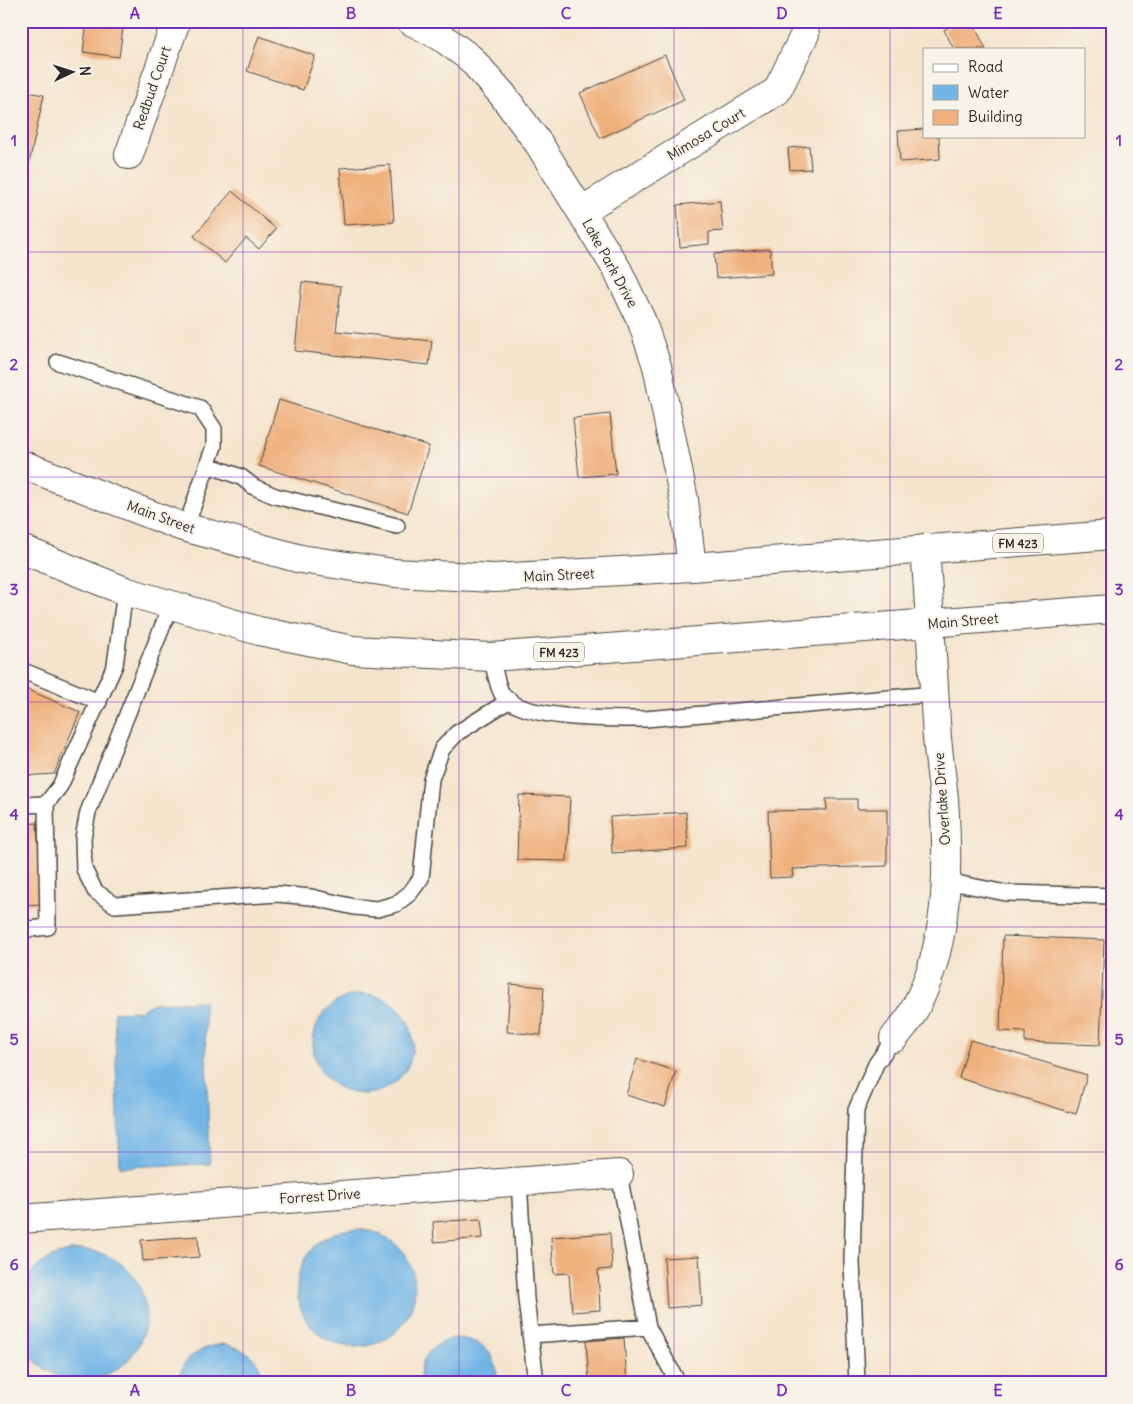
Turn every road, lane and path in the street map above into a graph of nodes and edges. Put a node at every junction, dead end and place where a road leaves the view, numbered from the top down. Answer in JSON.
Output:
{"nodes":[{"id":1,"x":176,"y":21,"type":"edge"},
{"id":2,"x":411,"y":21,"type":"edge"},
{"id":3,"x":805,"y":34,"type":"dead end"},
{"id":4,"x":129,"y":155,"type":"dead end"},
{"id":5,"x":581,"y":211,"type":"junction"},
{"id":6,"x":58,"y":362,"type":"dead end"},
{"id":7,"x":21,"y":464,"type":"edge"},
{"id":8,"x":208,"y":465,"type":"junction"},
{"id":9,"x":397,"y":526,"type":"dead end"},
{"id":10,"x":186,"y":527,"type":"junction"},
{"id":11,"x":1112,"y":535,"type":"edge"},
{"id":12,"x":21,"y":549,"type":"edge"},
{"id":13,"x":925,"y":549,"type":"junction"},
{"id":14,"x":692,"y":567,"type":"junction"},
{"id":15,"x":126,"y":591,"type":"junction"},
{"id":16,"x":171,"y":605,"type":"junction"},
{"id":17,"x":1112,"y":609,"type":"edge"},
{"id":18,"x":931,"y":624,"type":"junction"},
{"id":19,"x":491,"y":657,"type":"junction"},
{"id":20,"x":21,"y":670,"type":"edge"},
{"id":21,"x":935,"y":694,"type":"junction"},
{"id":22,"x":510,"y":700,"type":"junction"},
{"id":23,"x":99,"y":702,"type":"junction"},
{"id":24,"x":46,"y":804,"type":"junction"},
{"id":25,"x":21,"y":805,"type":"edge"},
{"id":26,"x":946,"y":881,"type":"junction"},
{"id":27,"x":1112,"y":896,"type":"edge"},
{"id":28,"x":21,"y":930,"type":"edge"},
{"id":29,"x":894,"y":1038,"type":"joint"},
{"id":30,"x":619,"y":1174,"type":"joint"},
{"id":31,"x":519,"y":1181,"type":"junction"},
{"id":32,"x":21,"y":1219,"type":"edge"},
{"id":33,"x":648,"y":1327,"type":"junction"},
{"id":34,"x":530,"y":1335,"type":"junction"},
{"id":35,"x":533,"y":1383,"type":"edge"},
{"id":36,"x":678,"y":1383,"type":"edge"},
{"id":37,"x":857,"y":1383,"type":"edge"}],
"edges":[{"from":1,"to":4,"type":"main road","name":"Redbud Court"},
{"from":2,"to":5,"type":"main road","name":"Lake Park Drive"},
{"from":3,"to":5,"type":"main road","name":"Mimosa Court"},
{"from":5,"to":14,"type":"main road","name":"Lake Park Drive"},
{"from":6,"to":8,"type":"lane"},
{"from":7,"to":10,"type":"main road","name":"Main Street","number":"FM 423"},
{"from":8,"to":9,"type":"lane"},
{"from":8,"to":10,"type":"lane"},
{"from":10,"to":14,"type":"main road","name":"Main Street","number":"FM 423"},
{"from":11,"to":13,"type":"main road","name":"Main Street","number":"FM 423"},
{"from":12,"to":15,"type":"main road","name":"Main Street","number":"FM 423"},
{"from":13,"to":14,"type":"main road","name":"Main Street","number":"FM 423"},
{"from":13,"to":18,"type":"main road","name":"Overlake Drive"},
{"from":15,"to":16,"type":"main road","name":"Main Street","number":"FM 423"},
{"from":15,"to":23,"type":"lane"},
{"from":16,"to":19,"type":"main road","name":"Main Street","number":"FM 423"},
{"from":16,"to":22,"type":"lane"},
{"from":17,"to":18,"type":"main road","name":"Main Street","number":"FM 423"},
{"from":18,"to":19,"type":"main road","name":"Main Street","number":"FM 423"},
{"from":18,"to":21,"type":"main road","name":"Overlake Drive"},
{"from":19,"to":22,"type":"lane"},
{"from":20,"to":23,"type":"lane"},
{"from":21,"to":22,"type":"lane"},
{"from":21,"to":26,"type":"main road","name":"Overlake Drive"},
{"from":23,"to":24,"type":"lane"},
{"from":24,"to":25,"type":"lane"},
{"from":24,"to":28,"type":"lane"},
{"from":26,"to":27,"type":"lane"},
{"from":26,"to":29,"type":"main road","name":"Overlake Drive"},
{"from":29,"to":37,"type":"lane"},
{"from":30,"to":31,"type":"main road","name":"Forrest Drive"},
{"from":30,"to":33,"type":"lane"},
{"from":31,"to":32,"type":"main road","name":"Forrest Drive"},
{"from":31,"to":34,"type":"lane"},
{"from":33,"to":34,"type":"lane"},
{"from":33,"to":36,"type":"lane"},
{"from":34,"to":35,"type":"lane"}]}
